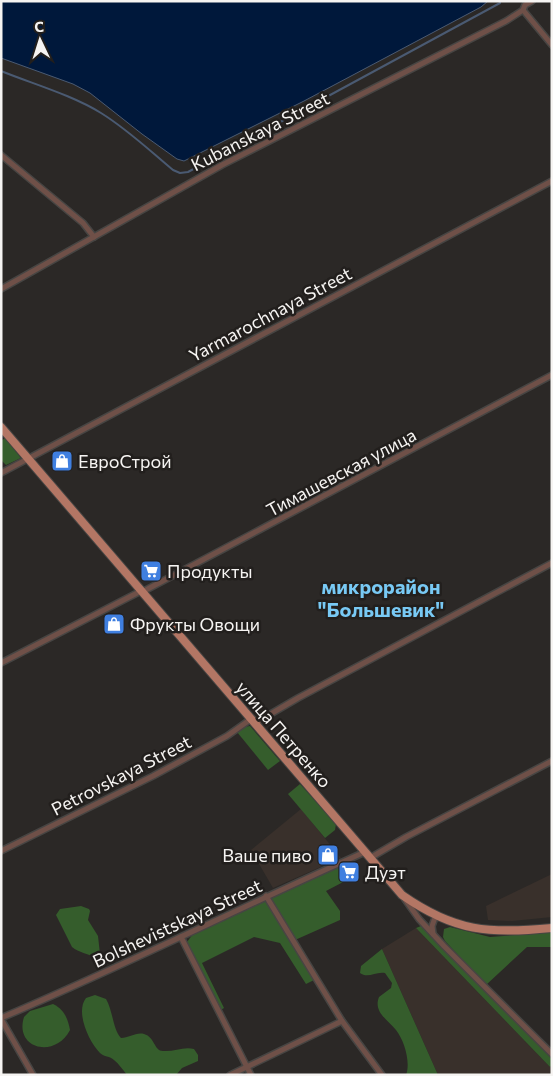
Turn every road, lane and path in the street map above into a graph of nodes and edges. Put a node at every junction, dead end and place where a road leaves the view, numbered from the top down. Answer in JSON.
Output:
{"nodes":[{"id":1,"x":532,"y":1,"type":"edge"},
{"id":2,"x":524,"y":6,"type":"edge"},
{"id":3,"x":552,"y":45,"type":"edge"},
{"id":4,"x":1,"y":155,"type":"edge"},
{"id":5,"x":552,"y":181,"type":"edge"},
{"id":6,"x":94,"y":237,"type":"junction"},
{"id":7,"x":1,"y":289,"type":"edge"},
{"id":8,"x":552,"y":375,"type":"edge"},
{"id":9,"x":1,"y":427,"type":"edge"},
{"id":10,"x":29,"y":459,"type":"junction"},
{"id":11,"x":1,"y":473,"type":"edge"},
{"id":12,"x":552,"y":563,"type":"edge"},
{"id":13,"x":142,"y":592,"type":"junction"},
{"id":14,"x":1,"y":663,"type":"edge"},
{"id":15,"x":253,"y":721,"type":"junction"},
{"id":16,"x":552,"y":761,"type":"edge"},
{"id":17,"x":1,"y":851,"type":"edge"},
{"id":18,"x":368,"y":855,"type":"junction"},
{"id":19,"x":402,"y":895,"type":"junction"},
{"id":20,"x":266,"y":896,"type":"junction"},
{"id":21,"x":436,"y":915,"type":"junction"},
{"id":22,"x":552,"y":928,"type":"edge"},
{"id":23,"x":433,"y":934,"type":"junction"},
{"id":24,"x":181,"y":937,"type":"junction"},
{"id":25,"x":1,"y":1018,"type":"edge"},
{"id":26,"x":342,"y":1021,"type":"junction"},
{"id":27,"x":552,"y":1054,"type":"edge"},
{"id":28,"x":246,"y":1067,"type":"junction"},
{"id":29,"x":33,"y":1075,"type":"edge"},
{"id":30,"x":230,"y":1075,"type":"edge"},
{"id":31,"x":251,"y":1075,"type":"edge"},
{"id":32,"x":382,"y":1075,"type":"edge"}],
"edges":[{"from":1,"to":2,"type":"street","name":"Kubanskaya Street"},
{"from":2,"to":3,"type":"street"},
{"from":2,"to":6,"type":"street","name":"Kubanskaya Street"},
{"from":4,"to":6,"type":"street"},
{"from":5,"to":10,"type":"street","name":"Yarmarochnaya Street"},
{"from":6,"to":7,"type":"street","name":"Kubanskaya Street"},
{"from":8,"to":13,"type":"street","name":"Тимашевская улица"},
{"from":9,"to":10,"type":"main road","name":"улица Петренко"},
{"from":10,"to":11,"type":"street","name":"Yarmarochnaya Street"},
{"from":10,"to":13,"type":"main road","name":"улица Петренко"},
{"from":12,"to":15,"type":"street","name":"Petrovskaya Street"},
{"from":13,"to":14,"type":"street","name":"Тимашевская улица"},
{"from":13,"to":15,"type":"main road","name":"улица Петренко"},
{"from":15,"to":17,"type":"street","name":"Petrovskaya Street"},
{"from":15,"to":18,"type":"main road","name":"улица Петренко"},
{"from":16,"to":18,"type":"street","name":"Bolshevistskaya Street"},
{"from":18,"to":19,"type":"main road","name":"улица Петренко"},
{"from":18,"to":20,"type":"street","name":"Bolshevistskaya Street"},
{"from":19,"to":21,"type":"main road"},
{"from":19,"to":23,"type":"street","name":"улица Петренко"},
{"from":20,"to":24,"type":"street","name":"Bolshevistskaya Street"},
{"from":20,"to":26,"type":"street"},
{"from":21,"to":22,"type":"main road"},
{"from":21,"to":23,"type":"street"},
{"from":23,"to":27,"type":"street","name":"улица Петренко"},
{"from":24,"to":25,"type":"street","name":"Bolshevistskaya Street"},
{"from":24,"to":28,"type":"street"},
{"from":25,"to":29,"type":"street"},
{"from":26,"to":28,"type":"street"},
{"from":26,"to":32,"type":"street"},
{"from":28,"to":30,"type":"street"},
{"from":28,"to":31,"type":"street"}]}
